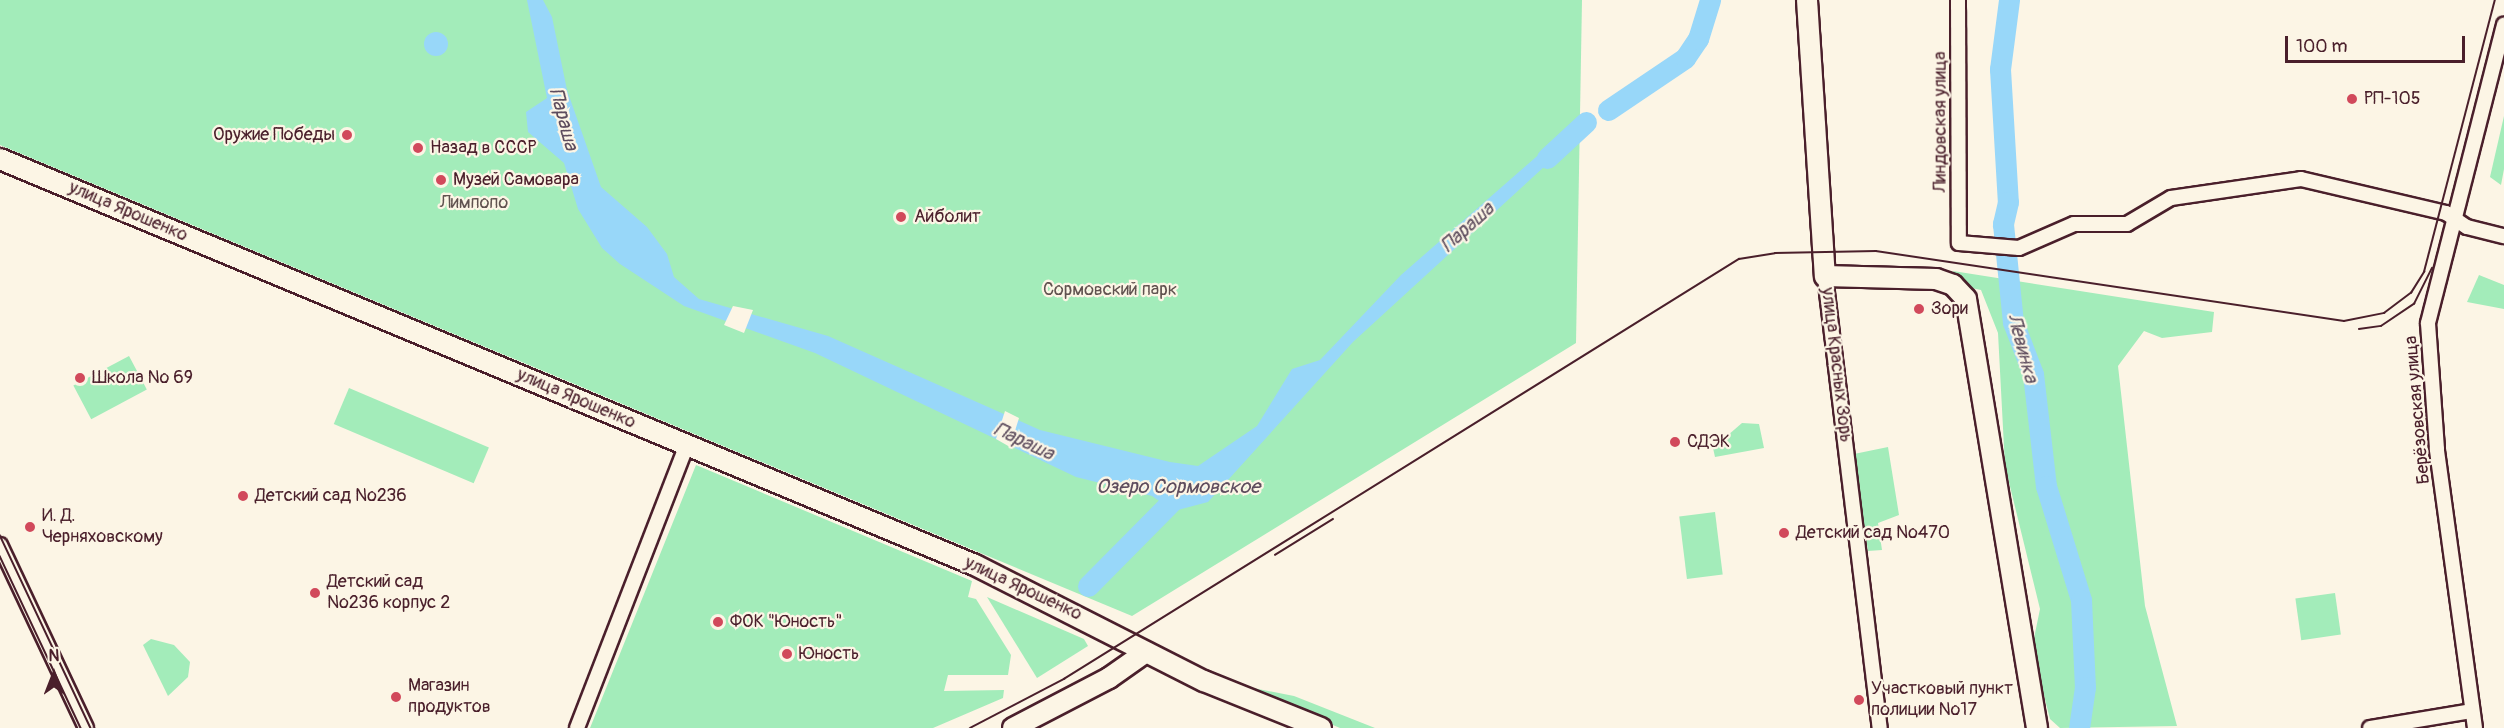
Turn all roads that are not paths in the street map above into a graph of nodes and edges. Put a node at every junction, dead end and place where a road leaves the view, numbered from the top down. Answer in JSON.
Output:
{"nodes":[{"id":1,"x":1807,"y":0,"type":"edge"},
{"id":2,"x":1958,"y":0,"type":"edge"},
{"id":3,"x":2504,"y":25,"type":"edge"},
{"id":4,"x":0,"y":159,"type":"edge"},
{"id":5,"x":2456,"y":220,"type":"junction"},
{"id":6,"x":2504,"y":236,"type":"edge"},
{"id":7,"x":1825,"y":276,"type":"junction"},
{"id":8,"x":687,"y":444,"type":"junction"},
{"id":9,"x":0,"y":545,"type":"edge"},
{"id":10,"x":1146,"y":652,"type":"junction"},
{"id":11,"x":2472,"y":711,"type":"junction"},
{"id":12,"x":86,"y":728,"type":"edge"},
{"id":13,"x":577,"y":728,"type":"edge"},
{"id":14,"x":1013,"y":728,"type":"edge"},
{"id":15,"x":1321,"y":728,"type":"edge"},
{"id":16,"x":1880,"y":728,"type":"edge"},
{"id":17,"x":2037,"y":728,"type":"edge"},
{"id":18,"x":2370,"y":728,"type":"edge"},
{"id":19,"x":2475,"y":728,"type":"edge"}],
"edges":[{"from":1,"to":7,"type":"main road","name":"улица Красных Зорь"},
{"from":2,"to":5,"type":"street","name":"Линдовская улица"},
{"from":3,"to":5,"type":"street","name":"Берёзовская улица"},
{"from":4,"to":8,"type":"main road","name":"улица Ярошенко"},
{"from":5,"to":6,"type":"street"},
{"from":5,"to":11,"type":"street","name":"Берёзовская улица"},
{"from":7,"to":16,"type":"street","name":"улица Красных Зорь"},
{"from":7,"to":17,"type":"main road"},
{"from":8,"to":10,"type":"main road","name":"улица Ярошенко"},
{"from":8,"to":13,"type":"street"},
{"from":9,"to":12,"type":"street"},
{"from":10,"to":14,"type":"main road"},
{"from":10,"to":15,"type":"main road","name":"улица Ярошенко"},
{"from":11,"to":18,"type":"street"},
{"from":11,"to":19,"type":"street","name":"Берёзовская улица"}]}
